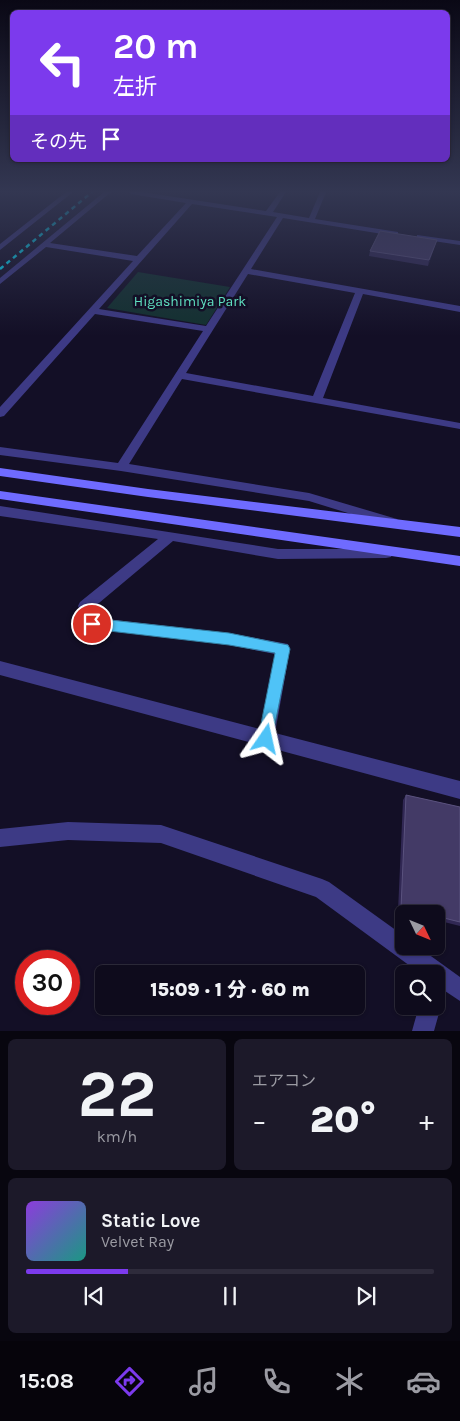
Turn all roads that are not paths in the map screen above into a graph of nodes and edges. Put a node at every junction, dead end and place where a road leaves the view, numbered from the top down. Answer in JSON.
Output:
{"nodes":[{"id":1,"x":49,"y":240,"type":"edge"},
{"id":2,"x":155,"y":240,"type":"edge"},
{"id":3,"x":266,"y":240,"type":"edge"},
{"id":4,"x":440,"y":240,"type":"edge"},
{"id":5,"x":460,"y":243,"type":"edge"},
{"id":6,"x":44,"y":244,"type":"junction"},
{"id":7,"x":138,"y":259,"type":"junction"},
{"id":8,"x":247,"y":271,"type":"junction"},
{"id":9,"x":0,"y":282,"type":"edge"},
{"id":10,"x":360,"y":292,"type":"junction"},
{"id":11,"x":460,"y":310,"type":"edge"},
{"id":12,"x":92,"y":311,"type":"junction"},
{"id":13,"x":208,"y":329,"type":"junction"},
{"id":14,"x":178,"y":375,"type":"junction"},
{"id":15,"x":316,"y":399,"type":"junction"},
{"id":16,"x":0,"y":414,"type":"edge"},
{"id":17,"x":460,"y":426,"type":"edge"},
{"id":18,"x":0,"y":451,"type":"edge"},
{"id":19,"x":121,"y":467,"type":"junction"},
{"id":20,"x":0,"y":472,"type":"edge"},
{"id":21,"x":0,"y":495,"type":"edge"},
{"id":22,"x":0,"y":511,"type":"edge"},
{"id":23,"x":403,"y":525,"type":"junction"},
{"id":24,"x":460,"y":532,"type":"edge"},
{"id":25,"x":171,"y":536,"type":"junction"},
{"id":26,"x":396,"y":553,"type":"junction"},
{"id":27,"x":460,"y":561,"type":"edge"},
{"id":28,"x":0,"y":668,"type":"edge"},
{"id":29,"x":266,"y":739,"type":"junction"},
{"id":30,"x":460,"y":790,"type":"edge"},
{"id":31,"x":0,"y":838,"type":"edge"},
{"id":32,"x":419,"y":965,"type":"edge"},
{"id":33,"x":445,"y":983,"type":"edge"},
{"id":34,"x":460,"y":990,"type":"edge"},
{"id":35,"x":427,"y":1015,"type":"edge"},
{"id":36,"x":423,"y":1031,"type":"edge"}],
"edges":[{"from":1,"to":6,"type":"street"},
{"from":2,"to":7,"type":"street"},
{"from":3,"to":8,"type":"street"},
{"from":4,"to":5,"type":"street"},
{"from":6,"to":7,"type":"street"},
{"from":6,"to":9,"type":"street"},
{"from":7,"to":12,"type":"street"},
{"from":8,"to":10,"type":"street"},
{"from":8,"to":13,"type":"street"},
{"from":10,"to":11,"type":"street"},
{"from":10,"to":15,"type":"street"},
{"from":12,"to":13,"type":"street"},
{"from":12,"to":16,"type":"street"},
{"from":13,"to":14,"type":"street"},
{"from":14,"to":15,"type":"street"},
{"from":14,"to":19,"type":"street"},
{"from":15,"to":17,"type":"street"},
{"from":18,"to":19,"type":"street"},
{"from":19,"to":23,"type":"street"},
{"from":20,"to":23,"type":"street"},
{"from":21,"to":26,"type":"street"},
{"from":22,"to":25,"type":"street"},
{"from":23,"to":24,"type":"street"},
{"from":25,"to":26,"type":"street"},
{"from":25,"to":29,"type":"street"},
{"from":26,"to":27,"type":"street"},
{"from":28,"to":29,"type":"street"},
{"from":29,"to":30,"type":"street"},
{"from":31,"to":32,"type":"street"},
{"from":33,"to":34,"type":"street"},
{"from":35,"to":36,"type":"street"}]}
